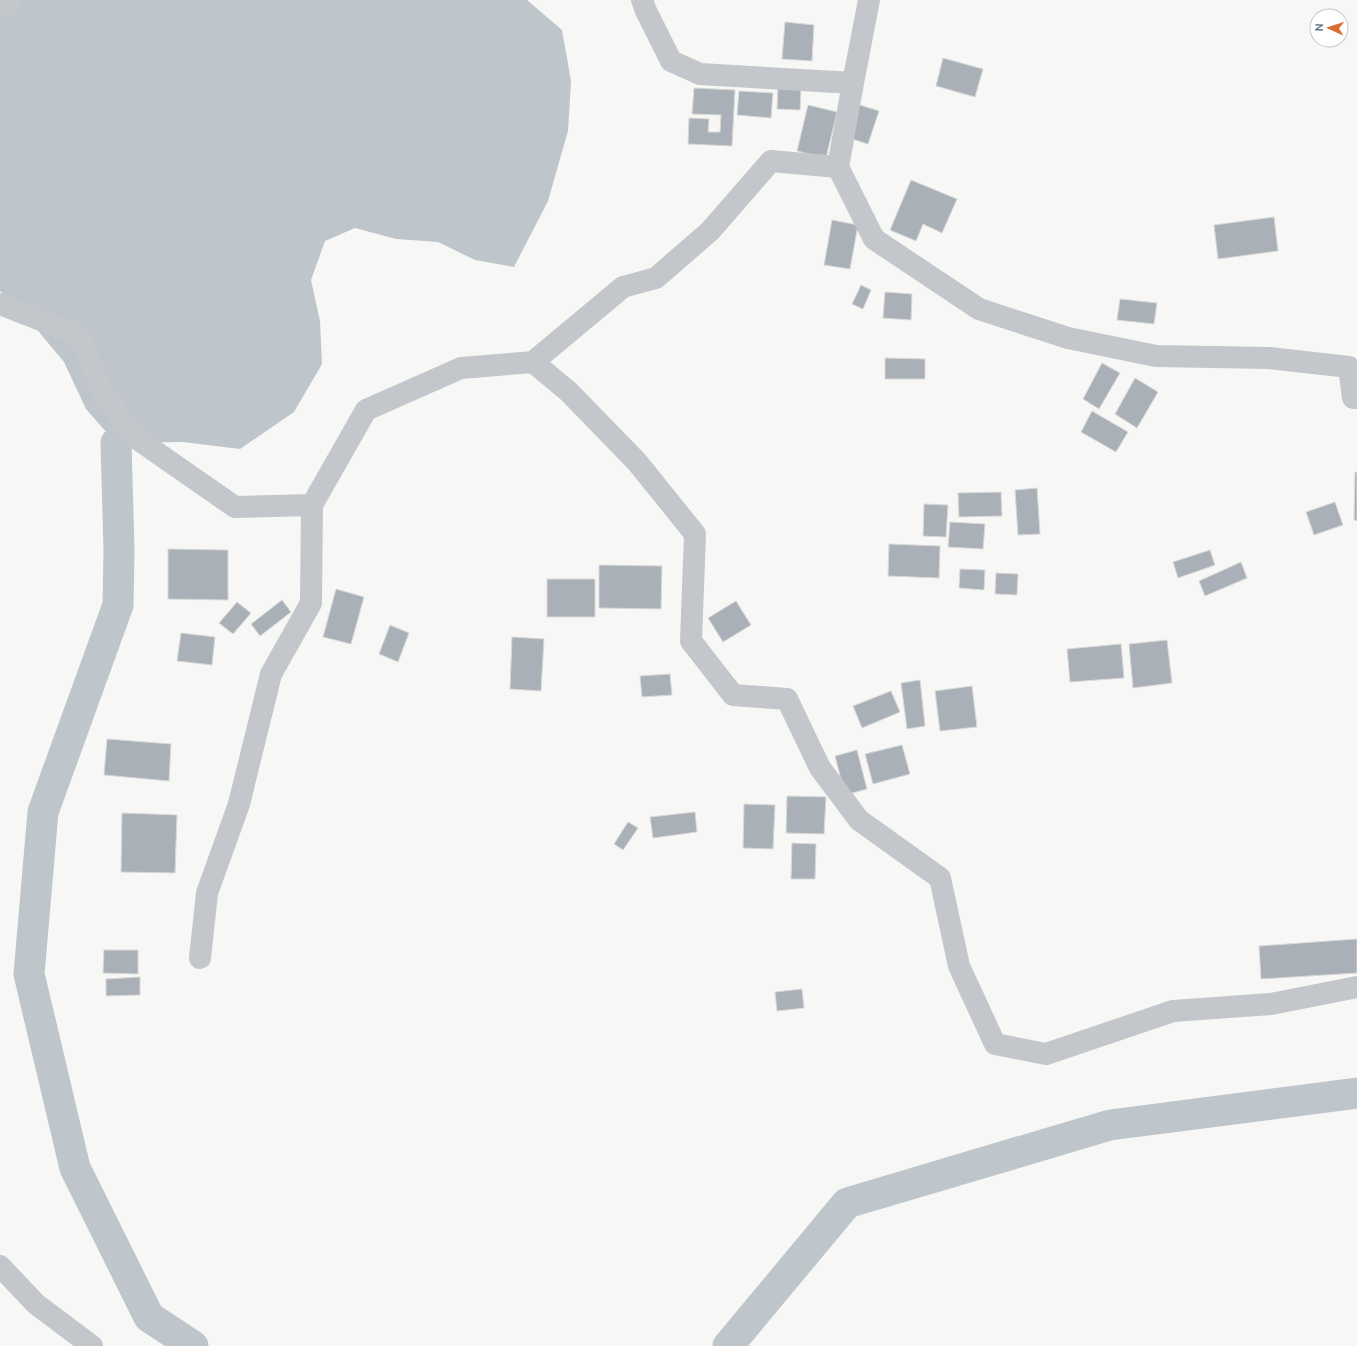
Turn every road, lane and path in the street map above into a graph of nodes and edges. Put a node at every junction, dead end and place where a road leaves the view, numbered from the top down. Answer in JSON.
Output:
{"nodes":[{"id":1,"x":11,"y":0,"type":"edge"},
{"id":2,"x":642,"y":0,"type":"edge"},
{"id":3,"x":869,"y":0,"type":"edge"},
{"id":4,"x":0,"y":8,"type":"edge"},
{"id":5,"x":853,"y":83,"type":"junction"},
{"id":6,"x":838,"y":167,"type":"junction"},
{"id":7,"x":0,"y":304,"type":"edge"},
{"id":8,"x":533,"y":362,"type":"junction"},
{"id":9,"x":1357,"y":398,"type":"edge"},
{"id":10,"x":312,"y":505,"type":"junction"},
{"id":11,"x":200,"y":958,"type":"dead end"},
{"id":12,"x":1357,"y":988,"type":"edge"},
{"id":13,"x":0,"y":1266,"type":"edge"},
{"id":14,"x":92,"y":1346,"type":"edge"}],
"edges":[{"from":1,"to":4,"type":"street"},
{"from":2,"to":5,"type":"street"},
{"from":3,"to":5,"type":"street"},
{"from":5,"to":6,"type":"street"},
{"from":6,"to":8,"type":"street"},
{"from":6,"to":9,"type":"street"},
{"from":7,"to":10,"type":"street"},
{"from":8,"to":10,"type":"street"},
{"from":8,"to":12,"type":"street"},
{"from":10,"to":11,"type":"street"},
{"from":13,"to":14,"type":"street"}]}
